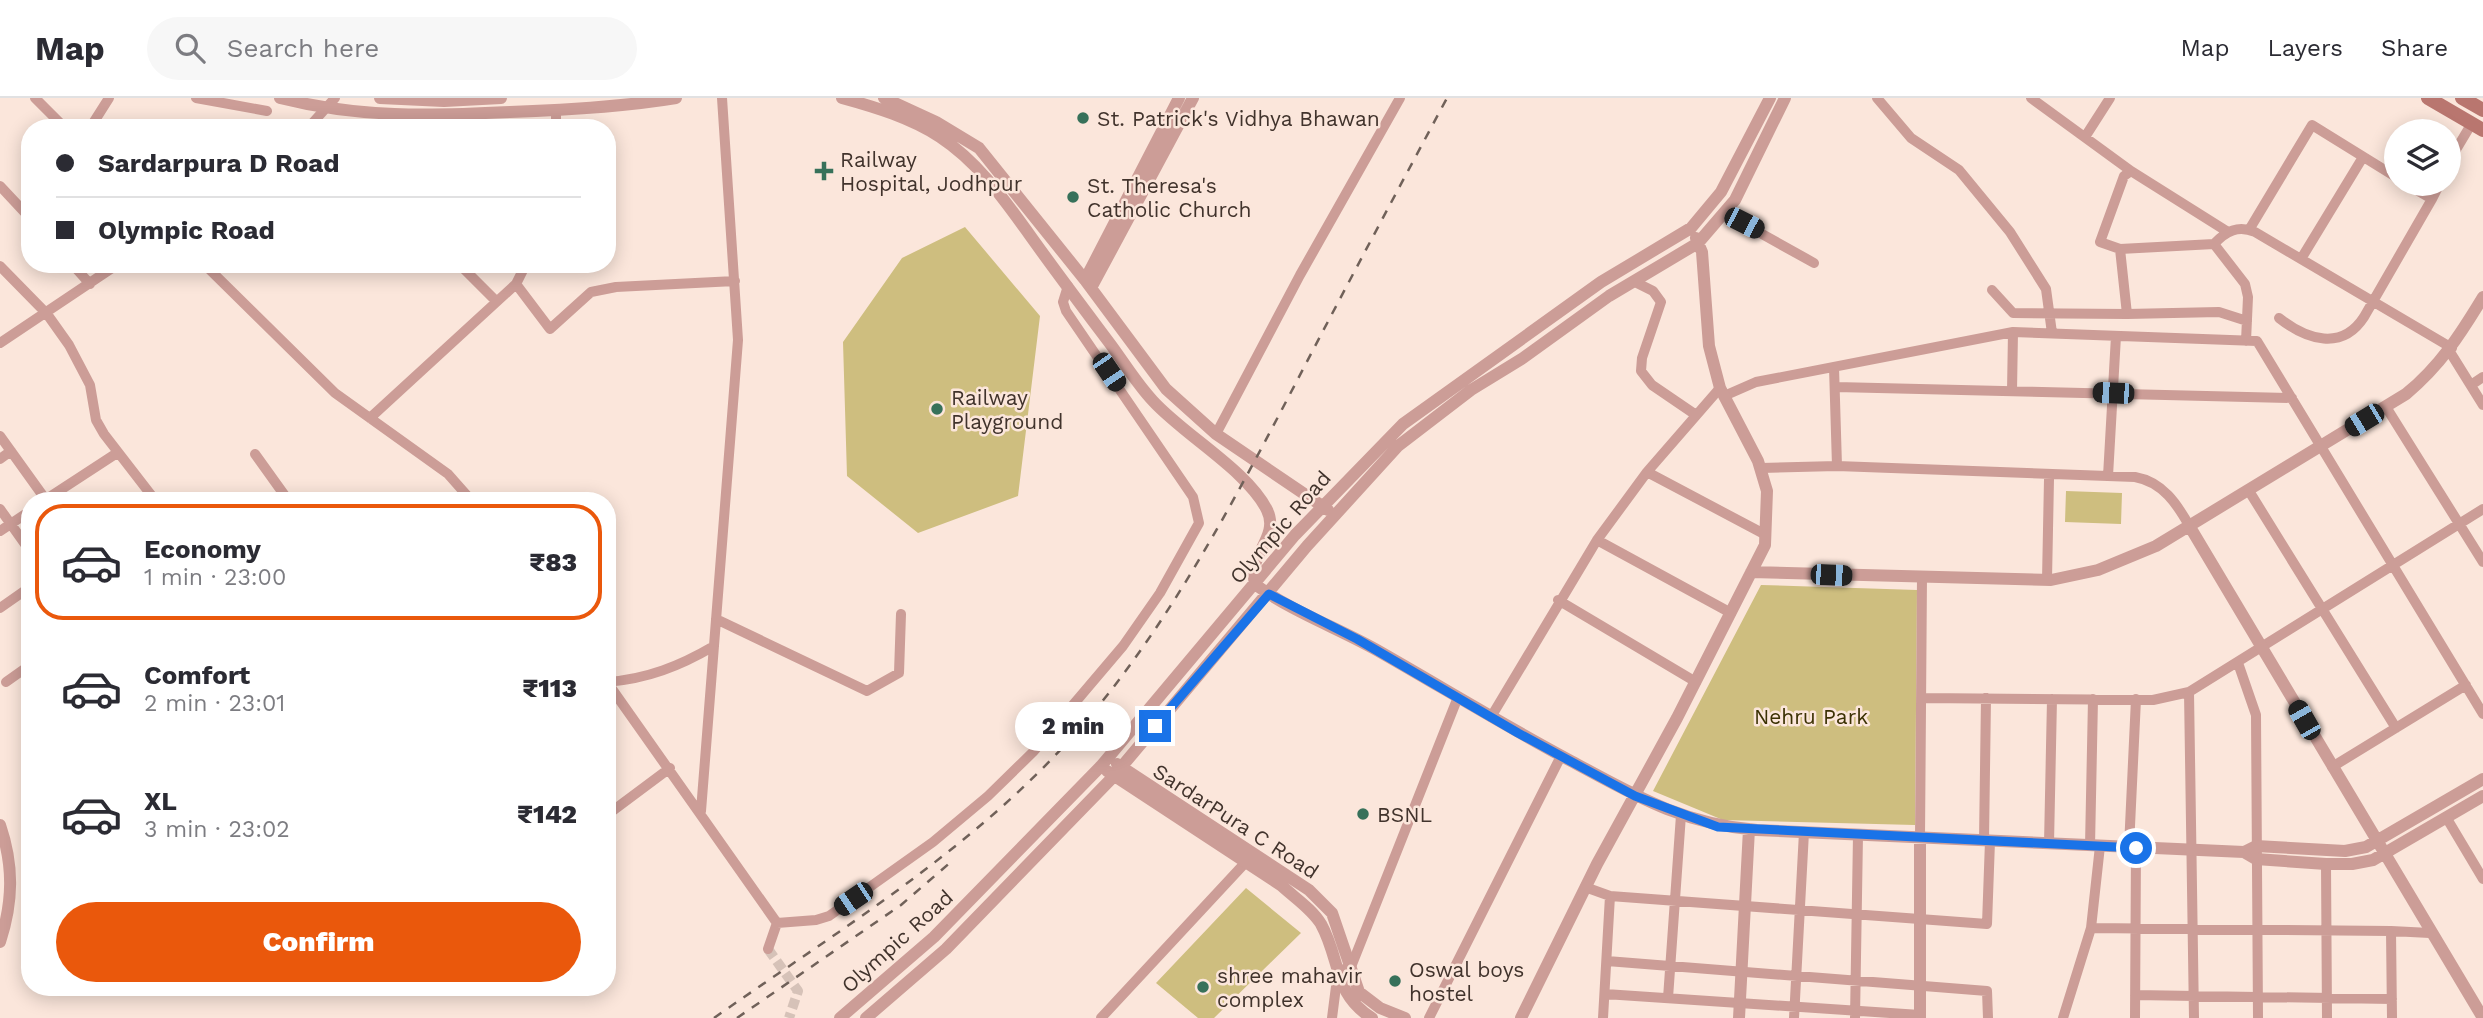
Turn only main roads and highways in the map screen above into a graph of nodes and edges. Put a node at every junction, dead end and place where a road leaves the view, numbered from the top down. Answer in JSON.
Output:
{"nodes":[{"id":1,"x":2428,"y":98,"type":"edge"},
{"id":2,"x":2462,"y":98,"type":"edge"},
{"id":3,"x":2481,"y":105,"type":"edge"},
{"id":4,"x":2477,"y":127,"type":"edge"}],
"edges":[{"from":1,"to":4,"type":"main road"},
{"from":2,"to":3,"type":"main road"}]}
